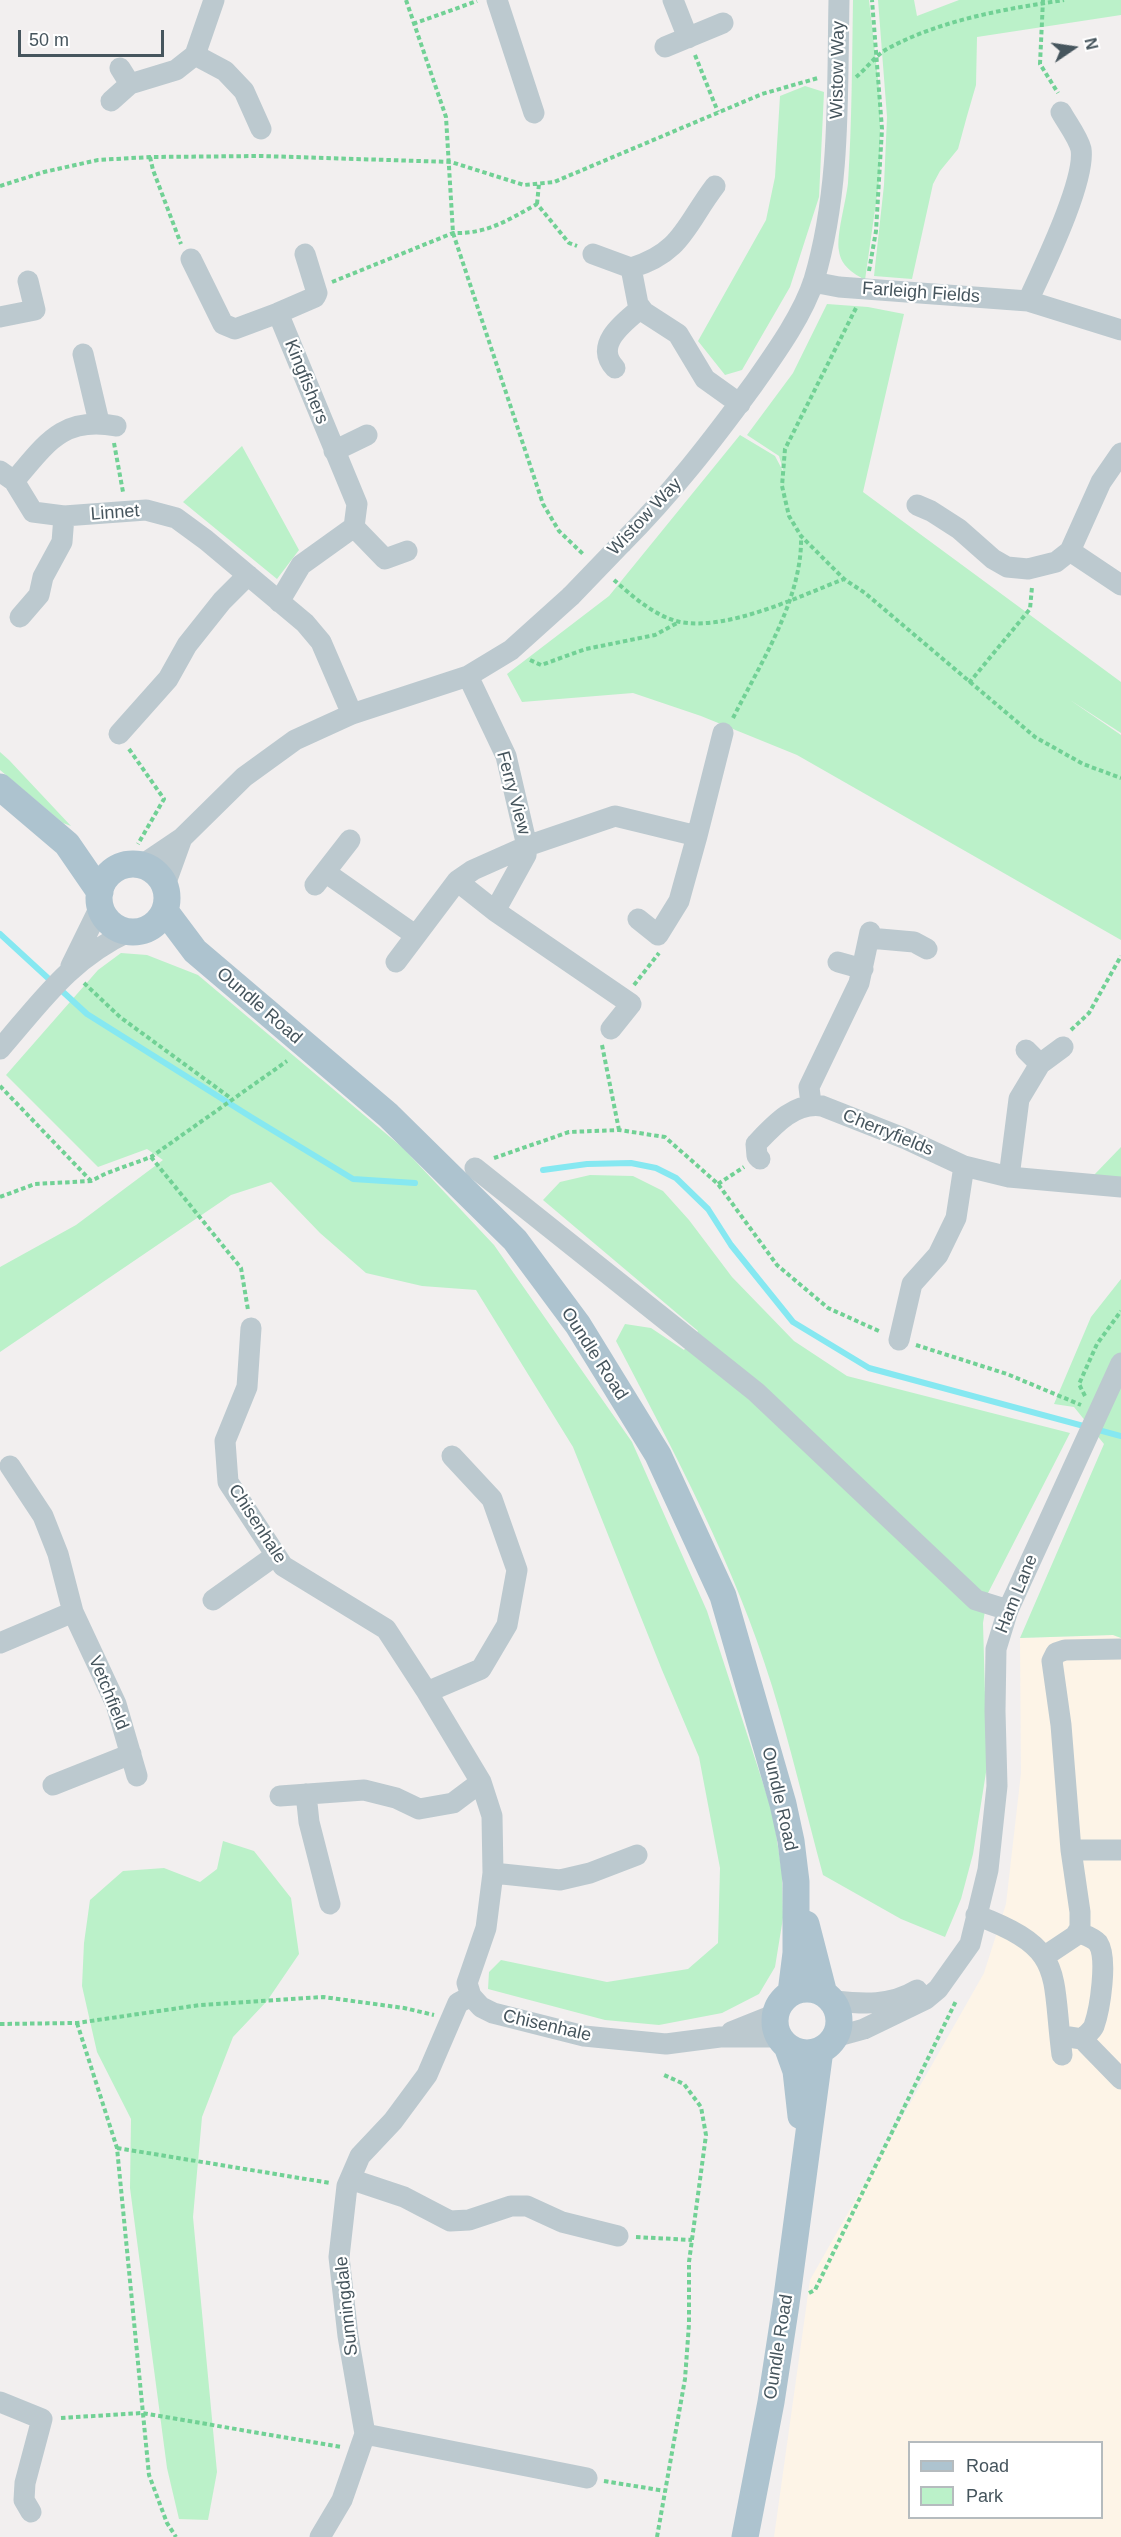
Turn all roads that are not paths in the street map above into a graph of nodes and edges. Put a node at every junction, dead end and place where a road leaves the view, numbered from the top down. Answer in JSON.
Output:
{"nodes":[{"id":1,"x":214,"y":0,"type":"edge"},
{"id":2,"x":498,"y":0,"type":"edge"},
{"id":3,"x":673,"y":0,"type":"edge"},
{"id":4,"x":839,"y":0,"type":"edge"},
{"id":5,"x":723,"y":23,"type":"dead end"},
{"id":6,"x":688,"y":38,"type":"junction"},
{"id":7,"x":665,"y":47,"type":"dead end"},
{"id":8,"x":195,"y":55,"type":"junction"},
{"id":9,"x":111,"y":100,"type":"dead end"},
{"id":10,"x":1061,"y":112,"type":"road end"},
{"id":11,"x":534,"y":113,"type":"dead end"},
{"id":12,"x":261,"y":129,"type":"dead end"},
{"id":13,"x":715,"y":186,"type":"dead end"},
{"id":14,"x":305,"y":254,"type":"dead end"},
{"id":15,"x":593,"y":254,"type":"road end"},
{"id":16,"x":190,"y":259,"type":"road end"},
{"id":17,"x":631,"y":268,"type":"junction"},
{"id":18,"x":28,"y":281,"type":"dead end"},
{"id":19,"x":813,"y":282,"type":"junction"},
{"id":20,"x":1028,"y":302,"type":"junction"},
{"id":21,"x":641,"y":308,"type":"junction"},
{"id":22,"x":278,"y":313,"type":"junction"},
{"id":23,"x":0,"y":316,"type":"edge"},
{"id":24,"x":1121,"y":330,"type":"edge"},
{"id":25,"x":83,"y":354,"type":"dead end"},
{"id":26,"x":615,"y":368,"type":"dead end"},
{"id":27,"x":740,"y":404,"type":"junction"},
{"id":28,"x":367,"y":435,"type":"dead end"},
{"id":29,"x":334,"y":451,"type":"junction"},
{"id":30,"x":1121,"y":453,"type":"edge"},
{"id":31,"x":7,"y":476,"type":"edge"},
{"id":32,"x":917,"y":505,"type":"dead end"},
{"id":33,"x":64,"y":516,"type":"junction"},
{"id":34,"x":354,"y":527,"type":"junction"},
{"id":35,"x":407,"y":551,"type":"dead end"},
{"id":36,"x":1070,"y":551,"type":"junction"},
{"id":37,"x":248,"y":575,"type":"junction"},
{"id":38,"x":1121,"y":585,"type":"edge"},
{"id":39,"x":279,"y":602,"type":"junction"},
{"id":40,"x":20,"y":617,"type":"dead end"},
{"id":41,"x":468,"y":676,"type":"junction"},
{"id":42,"x":352,"y":714,"type":"junction"},
{"id":43,"x":723,"y":733,"type":"road end"},
{"id":44,"x":119,"y":734,"type":"road end"},
{"id":45,"x":0,"y":787,"type":"edge"},
{"id":46,"x":697,"y":836,"type":"junction"},
{"id":47,"x":182,"y":838,"type":"junction"},
{"id":48,"x":350,"y":840,"type":"dead end"},
{"id":49,"x":66,"y":844,"type":"junction"},
{"id":50,"x":527,"y":846,"type":"junction"},
{"id":51,"x":133,"y":864,"type":"junction"},
{"id":52,"x":457,"y":881,"type":"junction"},
{"id":53,"x":165,"y":898,"type":"junction"},
{"id":54,"x":100,"y":900,"type":"junction"},
{"id":55,"x":495,"y":911,"type":"junction"},
{"id":56,"x":638,"y":919,"type":"dead end"},
{"id":57,"x":137,"y":931,"type":"junction"},
{"id":58,"x":415,"y":935,"type":"junction"},
{"id":59,"x":927,"y":949,"type":"dead end"},
{"id":60,"x":195,"y":951,"type":"junction"},
{"id":61,"x":396,"y":962,"type":"dead end"},
{"id":62,"x":838,"y":962,"type":"dead end"},
{"id":63,"x":70,"y":969,"type":"junction"},
{"id":64,"x":863,"y":969,"type":"junction"},
{"id":65,"x":612,"y":1029,"type":"road end"},
{"id":66,"x":1063,"y":1047,"type":"road end"},
{"id":67,"x":0,"y":1048,"type":"edge"},
{"id":68,"x":811,"y":1104,"type":"junction"},
{"id":69,"x":760,"y":1159,"type":"dead end"},
{"id":70,"x":964,"y":1166,"type":"junction"},
{"id":71,"x":472,"y":1170,"type":"junction"},
{"id":72,"x":1009,"y":1177,"type":"junction"},
{"id":73,"x":1121,"y":1187,"type":"edge"},
{"id":74,"x":251,"y":1328,"type":"road end"},
{"id":75,"x":899,"y":1340,"type":"road end"},
{"id":76,"x":1121,"y":1363,"type":"edge"},
{"id":77,"x":452,"y":1456,"type":"dead end"},
{"id":78,"x":10,"y":1466,"type":"dead end"},
{"id":79,"x":276,"y":1555,"type":"junction"},
{"id":80,"x":213,"y":1600,"type":"dead end"},
{"id":81,"x":1008,"y":1610,"type":"junction"},
{"id":82,"x":73,"y":1612,"type":"junction"},
{"id":83,"x":0,"y":1643,"type":"edge"},
{"id":84,"x":1121,"y":1649,"type":"edge"},
{"id":85,"x":427,"y":1692,"type":"junction"},
{"id":86,"x":131,"y":1754,"type":"junction"},
{"id":87,"x":137,"y":1776,"type":"dead end"},
{"id":88,"x":481,"y":1782,"type":"junction"},
{"id":89,"x":53,"y":1785,"type":"dead end"},
{"id":90,"x":306,"y":1794,"type":"junction"},
{"id":91,"x":280,"y":1796,"type":"dead end"},
{"id":92,"x":1071,"y":1850,"type":"junction"},
{"id":93,"x":1121,"y":1850,"type":"edge"},
{"id":94,"x":637,"y":1855,"type":"dead end"},
{"id":95,"x":493,"y":1873,"type":"junction"},
{"id":96,"x":796,"y":1882,"type":"junction"},
{"id":97,"x":330,"y":1904,"type":"dead end"},
{"id":98,"x":976,"y":1915,"type":"junction"},
{"id":99,"x":1078,"y":1932,"type":"junction"},
{"id":100,"x":1045,"y":1956,"type":"junction"},
{"id":101,"x":471,"y":1996,"type":"junction"},
{"id":102,"x":829,"y":1997,"type":"junction"},
{"id":103,"x":783,"y":2023,"type":"junction"},
{"id":104,"x":1082,"y":2039,"type":"junction"},
{"id":105,"x":827,"y":2044,"type":"junction"},
{"id":106,"x":1121,"y":2079,"type":"edge"},
{"id":107,"x":805,"y":2156,"type":"junction"},
{"id":108,"x":349,"y":2182,"type":"junction"},
{"id":109,"x":618,"y":2236,"type":"road end"},
{"id":110,"x":0,"y":2402,"type":"edge"},
{"id":111,"x":362,"y":2442,"type":"junction"},
{"id":112,"x":586,"y":2478,"type":"road end"},
{"id":113,"x":31,"y":2512,"type":"dead end"},
{"id":114,"x":320,"y":2537,"type":"edge"},
{"id":115,"x":745,"y":2537,"type":"edge"}],
"edges":[{"from":1,"to":8,"type":"street"},
{"from":2,"to":11,"type":"street"},
{"from":3,"to":6,"type":"street"},
{"from":4,"to":19,"type":"street","name":"Wistow Way"},
{"from":5,"to":6,"type":"street"},
{"from":6,"to":7,"type":"street"},
{"from":8,"to":9,"type":"street"},
{"from":8,"to":12,"type":"street"},
{"from":10,"to":20,"type":"street"},
{"from":13,"to":17,"type":"street"},
{"from":14,"to":22,"type":"street"},
{"from":15,"to":17,"type":"street"},
{"from":16,"to":22,"type":"street"},
{"from":17,"to":21,"type":"street"},
{"from":18,"to":23,"type":"street"},
{"from":19,"to":20,"type":"street","name":"Farleigh Fields"},
{"from":19,"to":27,"type":"street","name":"Wistow Way"},
{"from":20,"to":24,"type":"street","name":"Farleigh Fields"},
{"from":21,"to":26,"type":"street"},
{"from":21,"to":27,"type":"street"},
{"from":22,"to":29,"type":"street","name":"Kingfishers"},
{"from":25,"to":31,"type":"street","name":"Linnet"},
{"from":27,"to":41,"type":"street","name":"Wistow Way","bridge":true},
{"from":28,"to":29,"type":"street"},
{"from":29,"to":34,"type":"street","name":"Kingfishers"},
{"from":30,"to":36,"type":"street"},
{"from":31,"to":33,"type":"street","name":"Linnet"},
{"from":32,"to":36,"type":"street"},
{"from":33,"to":37,"type":"street","name":"Linnet"},
{"from":33,"to":40,"type":"street"},
{"from":34,"to":35,"type":"street"},
{"from":34,"to":39,"type":"street"},
{"from":36,"to":38,"type":"street"},
{"from":37,"to":39,"type":"street","name":"Linnet"},
{"from":37,"to":44,"type":"street"},
{"from":39,"to":42,"type":"street","name":"Linnet"},
{"from":41,"to":42,"type":"street","name":"Wistow Way"},
{"from":41,"to":50,"type":"street","name":"Ferry View"},
{"from":42,"to":47,"type":"street","name":"Wistow Way"},
{"from":43,"to":46,"type":"street"},
{"from":45,"to":49,"type":"main road"},
{"from":46,"to":50,"type":"street","name":"Ferry View"},
{"from":46,"to":56,"type":"street"},
{"from":47,"to":51,"type":"street","name":"Wistow Way"},
{"from":47,"to":53,"type":"street","name":"Wistow Way"},
{"from":48,"to":58,"type":"street"},
{"from":49,"to":51,"type":"main road"},
{"from":49,"to":54,"type":"main road"},
{"from":50,"to":52,"type":"street","name":"Ferry View"},
{"from":50,"to":55,"type":"street","name":"Ferry View"},
{"from":51,"to":53,"type":"main road"},
{"from":51,"to":54,"type":"main road"},
{"from":52,"to":55,"type":"street"},
{"from":52,"to":58,"type":"street","name":"Ferry View"},
{"from":53,"to":57,"type":"main road"},
{"from":53,"to":60,"type":"main road","name":"Oundle Road"},
{"from":54,"to":57,"type":"main road"},
{"from":54,"to":63,"type":"street"},
{"from":55,"to":65,"type":"street"},
{"from":57,"to":60,"type":"main road","name":"Oundle Road"},
{"from":57,"to":63,"type":"street"},
{"from":58,"to":61,"type":"street","name":"Ferry View"},
{"from":59,"to":64,"type":"street"},
{"from":60,"to":71,"type":"main road","name":"Oundle Road"},
{"from":62,"to":64,"type":"street"},
{"from":63,"to":67,"type":"street"},
{"from":64,"to":68,"type":"street"},
{"from":66,"to":72,"type":"street"},
{"from":68,"to":69,"type":"street"},
{"from":68,"to":70,"type":"street","name":"Cherryfields"},
{"from":70,"to":72,"type":"street","name":"Cherryfields"},
{"from":70,"to":75,"type":"street"},
{"from":71,"to":81,"type":"street"},
{"from":71,"to":96,"type":"main road","name":"Oundle Road"},
{"from":72,"to":73,"type":"street","name":"Cherryfields"},
{"from":74,"to":79,"type":"street","name":"Chisenhale"},
{"from":76,"to":81,"type":"street","name":"Ham Lane"},
{"from":77,"to":85,"type":"street"},
{"from":78,"to":82,"type":"street","name":"Vetchfield"},
{"from":79,"to":80,"type":"street"},
{"from":79,"to":85,"type":"street","name":"Chisenhale"},
{"from":81,"to":98,"type":"street","name":"Ham Lane"},
{"from":82,"to":83,"type":"street"},
{"from":82,"to":86,"type":"street","name":"Vetchfield"},
{"from":84,"to":92,"type":"street"},
{"from":85,"to":88,"type":"street","name":"Chisenhale"},
{"from":86,"to":87,"type":"street","name":"Vetchfield"},
{"from":86,"to":89,"type":"street"},
{"from":88,"to":90,"type":"street"},
{"from":88,"to":95,"type":"street","name":"Chisenhale"},
{"from":90,"to":91,"type":"street"},
{"from":90,"to":97,"type":"street"},
{"from":92,"to":93,"type":"street"},
{"from":92,"to":99,"type":"street"},
{"from":94,"to":95,"type":"street"},
{"from":95,"to":101,"type":"street","name":"Chisenhale"},
{"from":96,"to":102,"type":"main road","name":"Oundle Road"},
{"from":96,"to":103,"type":"main road","name":"Oundle Road"},
{"from":98,"to":100,"type":"street"},
{"from":98,"to":102,"type":"street","name":"Ham Lane"},
{"from":98,"to":105,"type":"street","name":"Ham Lane"},
{"from":99,"to":100,"type":"street"},
{"from":99,"to":104,"type":"street"},
{"from":100,"to":104,"type":"street"},
{"from":101,"to":103,"type":"street","name":"Chisenhale"},
{"from":101,"to":108,"type":"street","name":"Sunningdale"},
{"from":102,"to":103,"type":"main road"},
{"from":102,"to":105,"type":"main road"},
{"from":103,"to":105,"type":"main road"},
{"from":103,"to":107,"type":"main road","name":"Oundle Road"},
{"from":104,"to":106,"type":"street"},
{"from":105,"to":107,"type":"main road","name":"Oundle Road"},
{"from":107,"to":115,"type":"main road","name":"Oundle Road"},
{"from":108,"to":109,"type":"street"},
{"from":108,"to":111,"type":"street","name":"Sunningdale"},
{"from":110,"to":113,"type":"street"},
{"from":111,"to":112,"type":"street"},
{"from":111,"to":114,"type":"street","name":"Sunningdale"}]}
